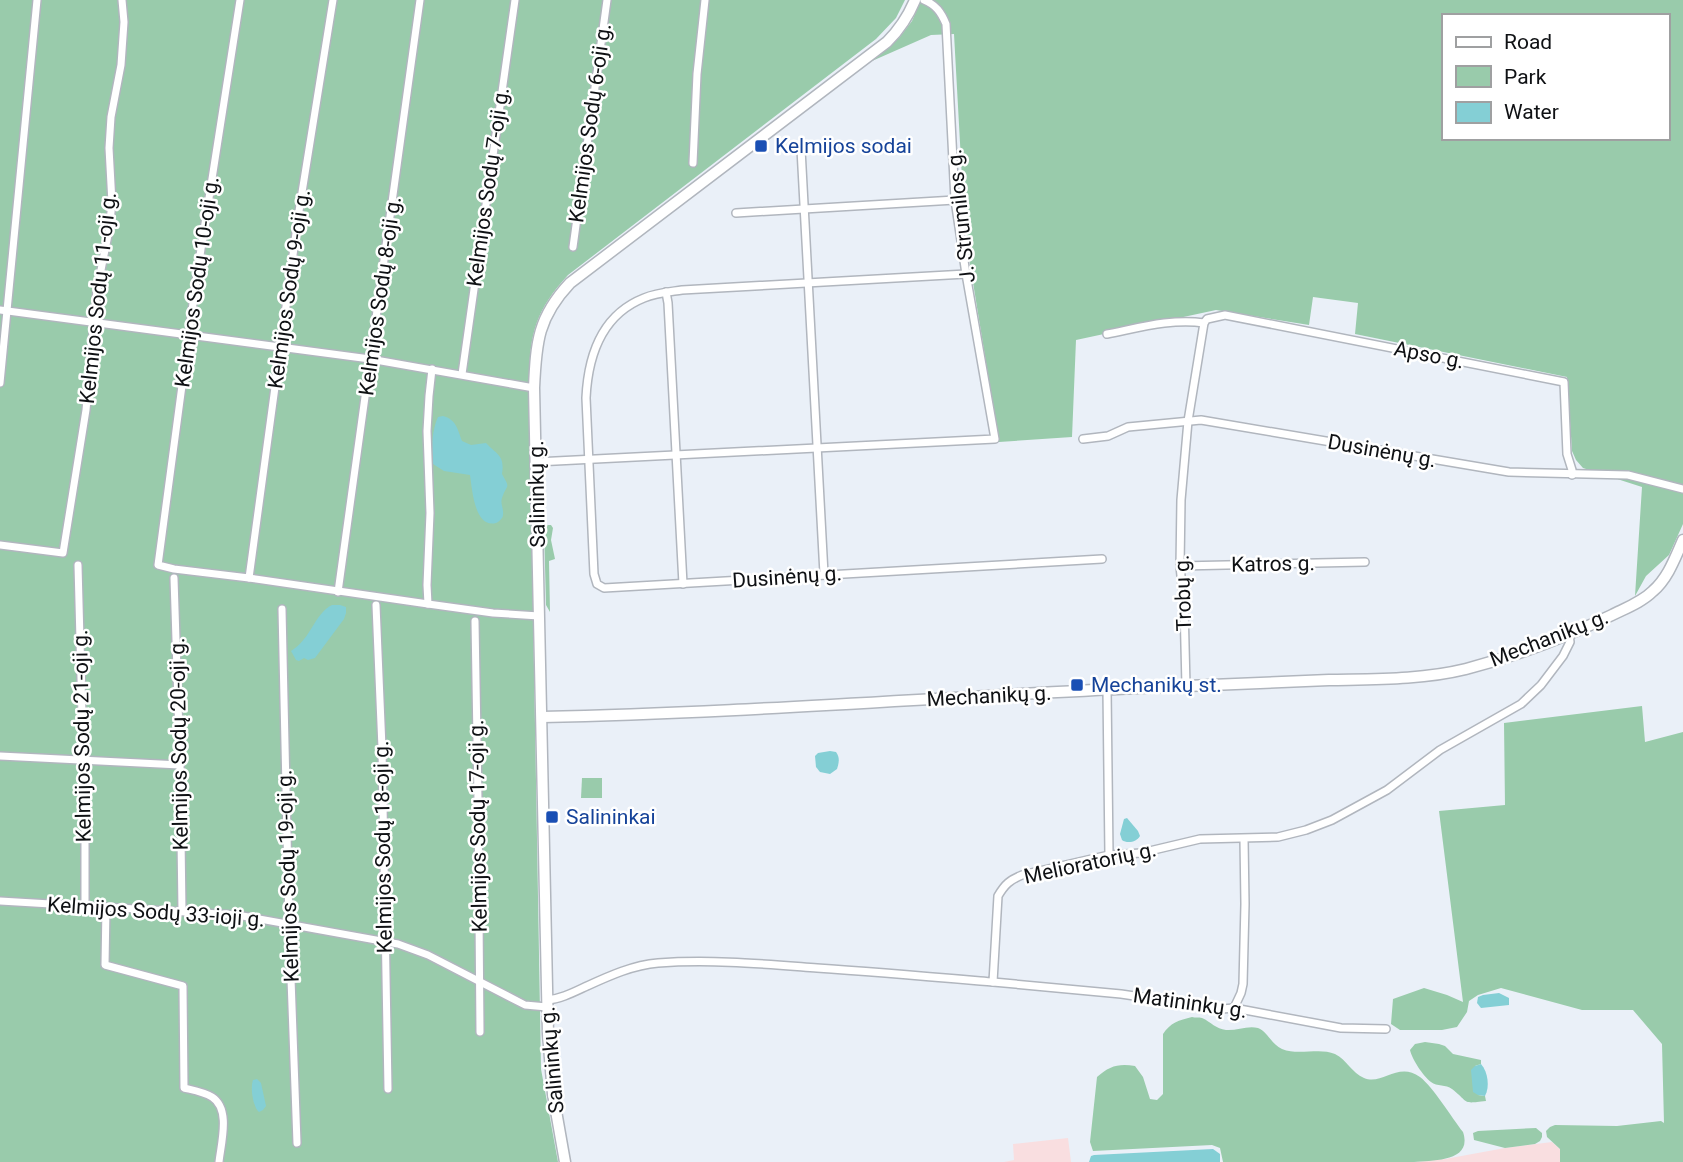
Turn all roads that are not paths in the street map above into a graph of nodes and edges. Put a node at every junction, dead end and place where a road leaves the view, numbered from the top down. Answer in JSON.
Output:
{"nodes":[{"id":1,"x":37,"y":0,"type":"edge"},
{"id":2,"x":122,"y":0,"type":"edge"},
{"id":3,"x":240,"y":0,"type":"edge"},
{"id":4,"x":333,"y":0,"type":"edge"},
{"id":5,"x":420,"y":0,"type":"edge"},
{"id":6,"x":515,"y":0,"type":"edge"},
{"id":7,"x":607,"y":0,"type":"edge"},
{"id":8,"x":705,"y":0,"type":"edge"},
{"id":9,"x":915,"y":0,"type":"edge"},
{"id":10,"x":924,"y":0,"type":"edge"},
{"id":11,"x":801,"y":149,"type":"dead end"},
{"id":12,"x":693,"y":163,"type":"dead end"},
{"id":13,"x":956,"y":200,"type":"junction"},
{"id":14,"x":804,"y":209,"type":"junction"},
{"id":15,"x":736,"y":213,"type":"dead end"},
{"id":16,"x":573,"y":247,"type":"dead end"},
{"id":17,"x":966,"y":274,"type":"junction"},
{"id":18,"x":809,"y":283,"type":"junction"},
{"id":19,"x":666,"y":292,"type":"junction"},
{"id":20,"x":4,"y":310,"type":"edge"},
{"id":21,"x":93,"y":321,"type":"junction"},
{"id":22,"x":1204,"y":323,"type":"junction"},
{"id":23,"x":189,"y":334,"type":"junction"},
{"id":24,"x":1107,"y":334,"type":"dead end"},
{"id":25,"x":280,"y":348,"type":"junction"},
{"id":26,"x":370,"y":359,"type":"junction"},
{"id":27,"x":432,"y":369,"type":"junction"},
{"id":28,"x":462,"y":374,"type":"junction"},
{"id":29,"x":0,"y":383,"type":"edge"},
{"id":30,"x":534,"y":388,"type":"junction"},
{"id":31,"x":1188,"y":421,"type":"junction"},
{"id":32,"x":1083,"y":439,"type":"dead end"},
{"id":33,"x":817,"y":448,"type":"junction"},
{"id":34,"x":676,"y":456,"type":"junction"},
{"id":35,"x":589,"y":460,"type":"junction"},
{"id":36,"x":536,"y":462,"type":"junction"},
{"id":37,"x":1572,"y":475,"type":"junction"},
{"id":38,"x":1683,"y":489,"type":"edge"},
{"id":39,"x":1683,"y":540,"type":"edge"},
{"id":40,"x":0,"y":545,"type":"edge"},
{"id":41,"x":1680,"y":556,"type":"edge"},
{"id":42,"x":1102,"y":559,"type":"dead end"},
{"id":43,"x":1365,"y":562,"type":"dead end"},
{"id":44,"x":78,"y":565,"type":"dead end"},
{"id":45,"x":1180,"y":566,"type":"junction"},
{"id":46,"x":824,"y":575,"type":"junction"},
{"id":47,"x":174,"y":578,"type":"dead end"},
{"id":48,"x":249,"y":578,"type":"junction"},
{"id":49,"x":683,"y":584,"type":"junction"},
{"id":50,"x":338,"y":592,"type":"junction"},
{"id":51,"x":428,"y":604,"type":"junction"},
{"id":52,"x":376,"y":605,"type":"dead end"},
{"id":53,"x":282,"y":609,"type":"dead end"},
{"id":54,"x":539,"y":616,"type":"junction"},
{"id":55,"x":475,"y":621,"type":"dead end"},
{"id":56,"x":1569,"y":634,"type":"junction"},
{"id":57,"x":1185,"y":686,"type":"junction"},
{"id":58,"x":1107,"y":690,"type":"junction"},
{"id":59,"x":542,"y":717,"type":"junction"},
{"id":60,"x":0,"y":756,"type":"edge"},
{"id":61,"x":82,"y":761,"type":"junction"},
{"id":62,"x":180,"y":765,"type":"junction"},
{"id":63,"x":1244,"y":839,"type":"junction"},
{"id":64,"x":1108,"y":855,"type":"junction"},
{"id":65,"x":0,"y":901,"type":"edge"},
{"id":66,"x":85,"y":906,"type":"junction"},
{"id":67,"x":106,"y":907,"type":"junction"},
{"id":68,"x":182,"y":911,"type":"junction"},
{"id":69,"x":289,"y":924,"type":"junction"},
{"id":70,"x":384,"y":941,"type":"junction"},
{"id":71,"x":480,"y":982,"type":"junction"},
{"id":72,"x":993,"y":982,"type":"junction"},
{"id":73,"x":547,"y":1003,"type":"junction"},
{"id":74,"x":1234,"y":1008,"type":"junction"},
{"id":75,"x":1386,"y":1030,"type":"dead end"},
{"id":76,"x":480,"y":1032,"type":"dead end"},
{"id":77,"x":388,"y":1089,"type":"dead end"},
{"id":78,"x":297,"y":1143,"type":"dead end"},
{"id":79,"x":219,"y":1162,"type":"edge"},
{"id":80,"x":565,"y":1162,"type":"edge"}],
"edges":[{"from":1,"to":20,"type":"street"},
{"from":2,"to":21,"type":"street","name":"Kelmijos Sodų 11-oji g."},
{"from":3,"to":23,"type":"street","name":"Kelmijos Sodų 10-oji g."},
{"from":4,"to":25,"type":"street","name":"Kelmijos Sodų 9-oji g."},
{"from":5,"to":26,"type":"street","name":"Kelmijos Sodų 8-oji g."},
{"from":6,"to":28,"type":"street","name":"Kelmijos Sodų 7-oji g."},
{"from":7,"to":16,"type":"street","name":"Kelmijos Sodų 6-oji g."},
{"from":8,"to":12,"type":"street"},
{"from":9,"to":30,"type":"main road","name":"Salininkų g."},
{"from":10,"to":13,"type":"street","name":"J. Strumilos g."},
{"from":11,"to":14,"type":"street"},
{"from":13,"to":14,"type":"street"},
{"from":13,"to":17,"type":"street","name":"J. Strumilos g."},
{"from":14,"to":15,"type":"street"},
{"from":14,"to":18,"type":"street"},
{"from":17,"to":18,"type":"street","name":"Dusinėnų g."},
{"from":17,"to":33,"type":"street","name":"J. Strumilos g."},
{"from":18,"to":19,"type":"street","name":"Dusinėnų g."},
{"from":18,"to":33,"type":"street"},
{"from":19,"to":34,"type":"street"},
{"from":19,"to":35,"type":"street","name":"Dusinėnų g."},
{"from":20,"to":21,"type":"street"},
{"from":20,"to":29,"type":"street"},
{"from":21,"to":23,"type":"street"},
{"from":21,"to":40,"type":"street","name":"Kelmijos Sodų 11-oji g."},
{"from":22,"to":24,"type":"street","name":"Apso g."},
{"from":22,"to":31,"type":"street"},
{"from":22,"to":37,"type":"street","name":"Apso g."},
{"from":23,"to":25,"type":"street"},
{"from":23,"to":48,"type":"street","name":"Kelmijos Sodų 10-oji g."},
{"from":25,"to":26,"type":"street"},
{"from":25,"to":48,"type":"street","name":"Kelmijos Sodų 9-oji g."},
{"from":26,"to":27,"type":"street"},
{"from":26,"to":50,"type":"street","name":"Kelmijos Sodų 8-oji g."},
{"from":27,"to":28,"type":"street"},
{"from":27,"to":51,"type":"street"},
{"from":28,"to":30,"type":"street"},
{"from":30,"to":36,"type":"main road","name":"Salininkų g."},
{"from":31,"to":32,"type":"street","name":"Dusinėnų g."},
{"from":31,"to":37,"type":"street","name":"Dusinėnų g."},
{"from":31,"to":45,"type":"street","name":"Trobų g."},
{"from":33,"to":34,"type":"street"},
{"from":33,"to":46,"type":"street"},
{"from":34,"to":35,"type":"street"},
{"from":34,"to":49,"type":"street"},
{"from":35,"to":36,"type":"street"},
{"from":35,"to":49,"type":"street","name":"Dusinėnų g."},
{"from":36,"to":54,"type":"main road","name":"Salininkų g."},
{"from":37,"to":38,"type":"street","name":"Dusinėnų g."},
{"from":39,"to":41,"type":"main road","name":"Mechanikų g."},
{"from":41,"to":56,"type":"main road","name":"Mechanikų g."},
{"from":42,"to":46,"type":"street","name":"Dusinėnų g."},
{"from":43,"to":45,"type":"street","name":"Katros g."},
{"from":44,"to":61,"type":"street","name":"Kelmijos Sodų 21-oji g."},
{"from":45,"to":57,"type":"street","name":"Trobų g."},
{"from":46,"to":49,"type":"street","name":"Dusinėnų g."},
{"from":47,"to":62,"type":"street","name":"Kelmijos Sodų 20-oji g."},
{"from":48,"to":50,"type":"street"},
{"from":50,"to":51,"type":"street"},
{"from":51,"to":54,"type":"street"},
{"from":52,"to":70,"type":"street","name":"Kelmijos Sodų 18-oji g."},
{"from":53,"to":69,"type":"street","name":"Kelmijos Sodų 19-oji g."},
{"from":54,"to":59,"type":"main road","name":"Salininkų g."},
{"from":55,"to":71,"type":"street","name":"Kelmijos Sodų 17-oji g."},
{"from":56,"to":57,"type":"main road","name":"Mechanikų g."},
{"from":56,"to":63,"type":"street","name":"Melioratorių g."},
{"from":57,"to":58,"type":"main road","name":"Mechanikų g."},
{"from":58,"to":59,"type":"main road","name":"Mechanikų g."},
{"from":58,"to":64,"type":"street"},
{"from":59,"to":73,"type":"main road","name":"Salininkų g."},
{"from":60,"to":61,"type":"street"},
{"from":61,"to":62,"type":"street"},
{"from":61,"to":66,"type":"street","name":"Kelmijos Sodų 21-oji g."},
{"from":62,"to":68,"type":"street","name":"Kelmijos Sodų 20-oji g."},
{"from":63,"to":64,"type":"street","name":"Melioratorių g."},
{"from":63,"to":74,"type":"street"},
{"from":64,"to":72,"type":"street","name":"Melioratorių g."},
{"from":65,"to":66,"type":"street","name":"Kelmijos Sodų 33-ioji g."},
{"from":66,"to":67,"type":"street","name":"Kelmijos Sodų 33-ioji g."},
{"from":67,"to":68,"type":"street","name":"Kelmijos Sodų 33-ioji g."},
{"from":67,"to":79,"type":"street"},
{"from":68,"to":69,"type":"street","name":"Kelmijos Sodų 33-ioji g."},
{"from":69,"to":70,"type":"street","name":"Kelmijos Sodų 33-ioji g."},
{"from":69,"to":78,"type":"street","name":"Kelmijos Sodų 19-oji g."},
{"from":70,"to":71,"type":"street","name":"Kelmijos Sodų 33-ioji g."},
{"from":70,"to":77,"type":"street","name":"Kelmijos Sodų 18-oji g."},
{"from":71,"to":73,"type":"street","name":"Kelmijos Sodų 33-ioji g."},
{"from":71,"to":76,"type":"street","name":"Kelmijos Sodų 17-oji g."},
{"from":72,"to":73,"type":"street"},
{"from":72,"to":74,"type":"street","name":"Matininkų g."},
{"from":73,"to":80,"type":"main road","name":"Salininkų g."},
{"from":74,"to":75,"type":"street","name":"Matininkų g."}]}
